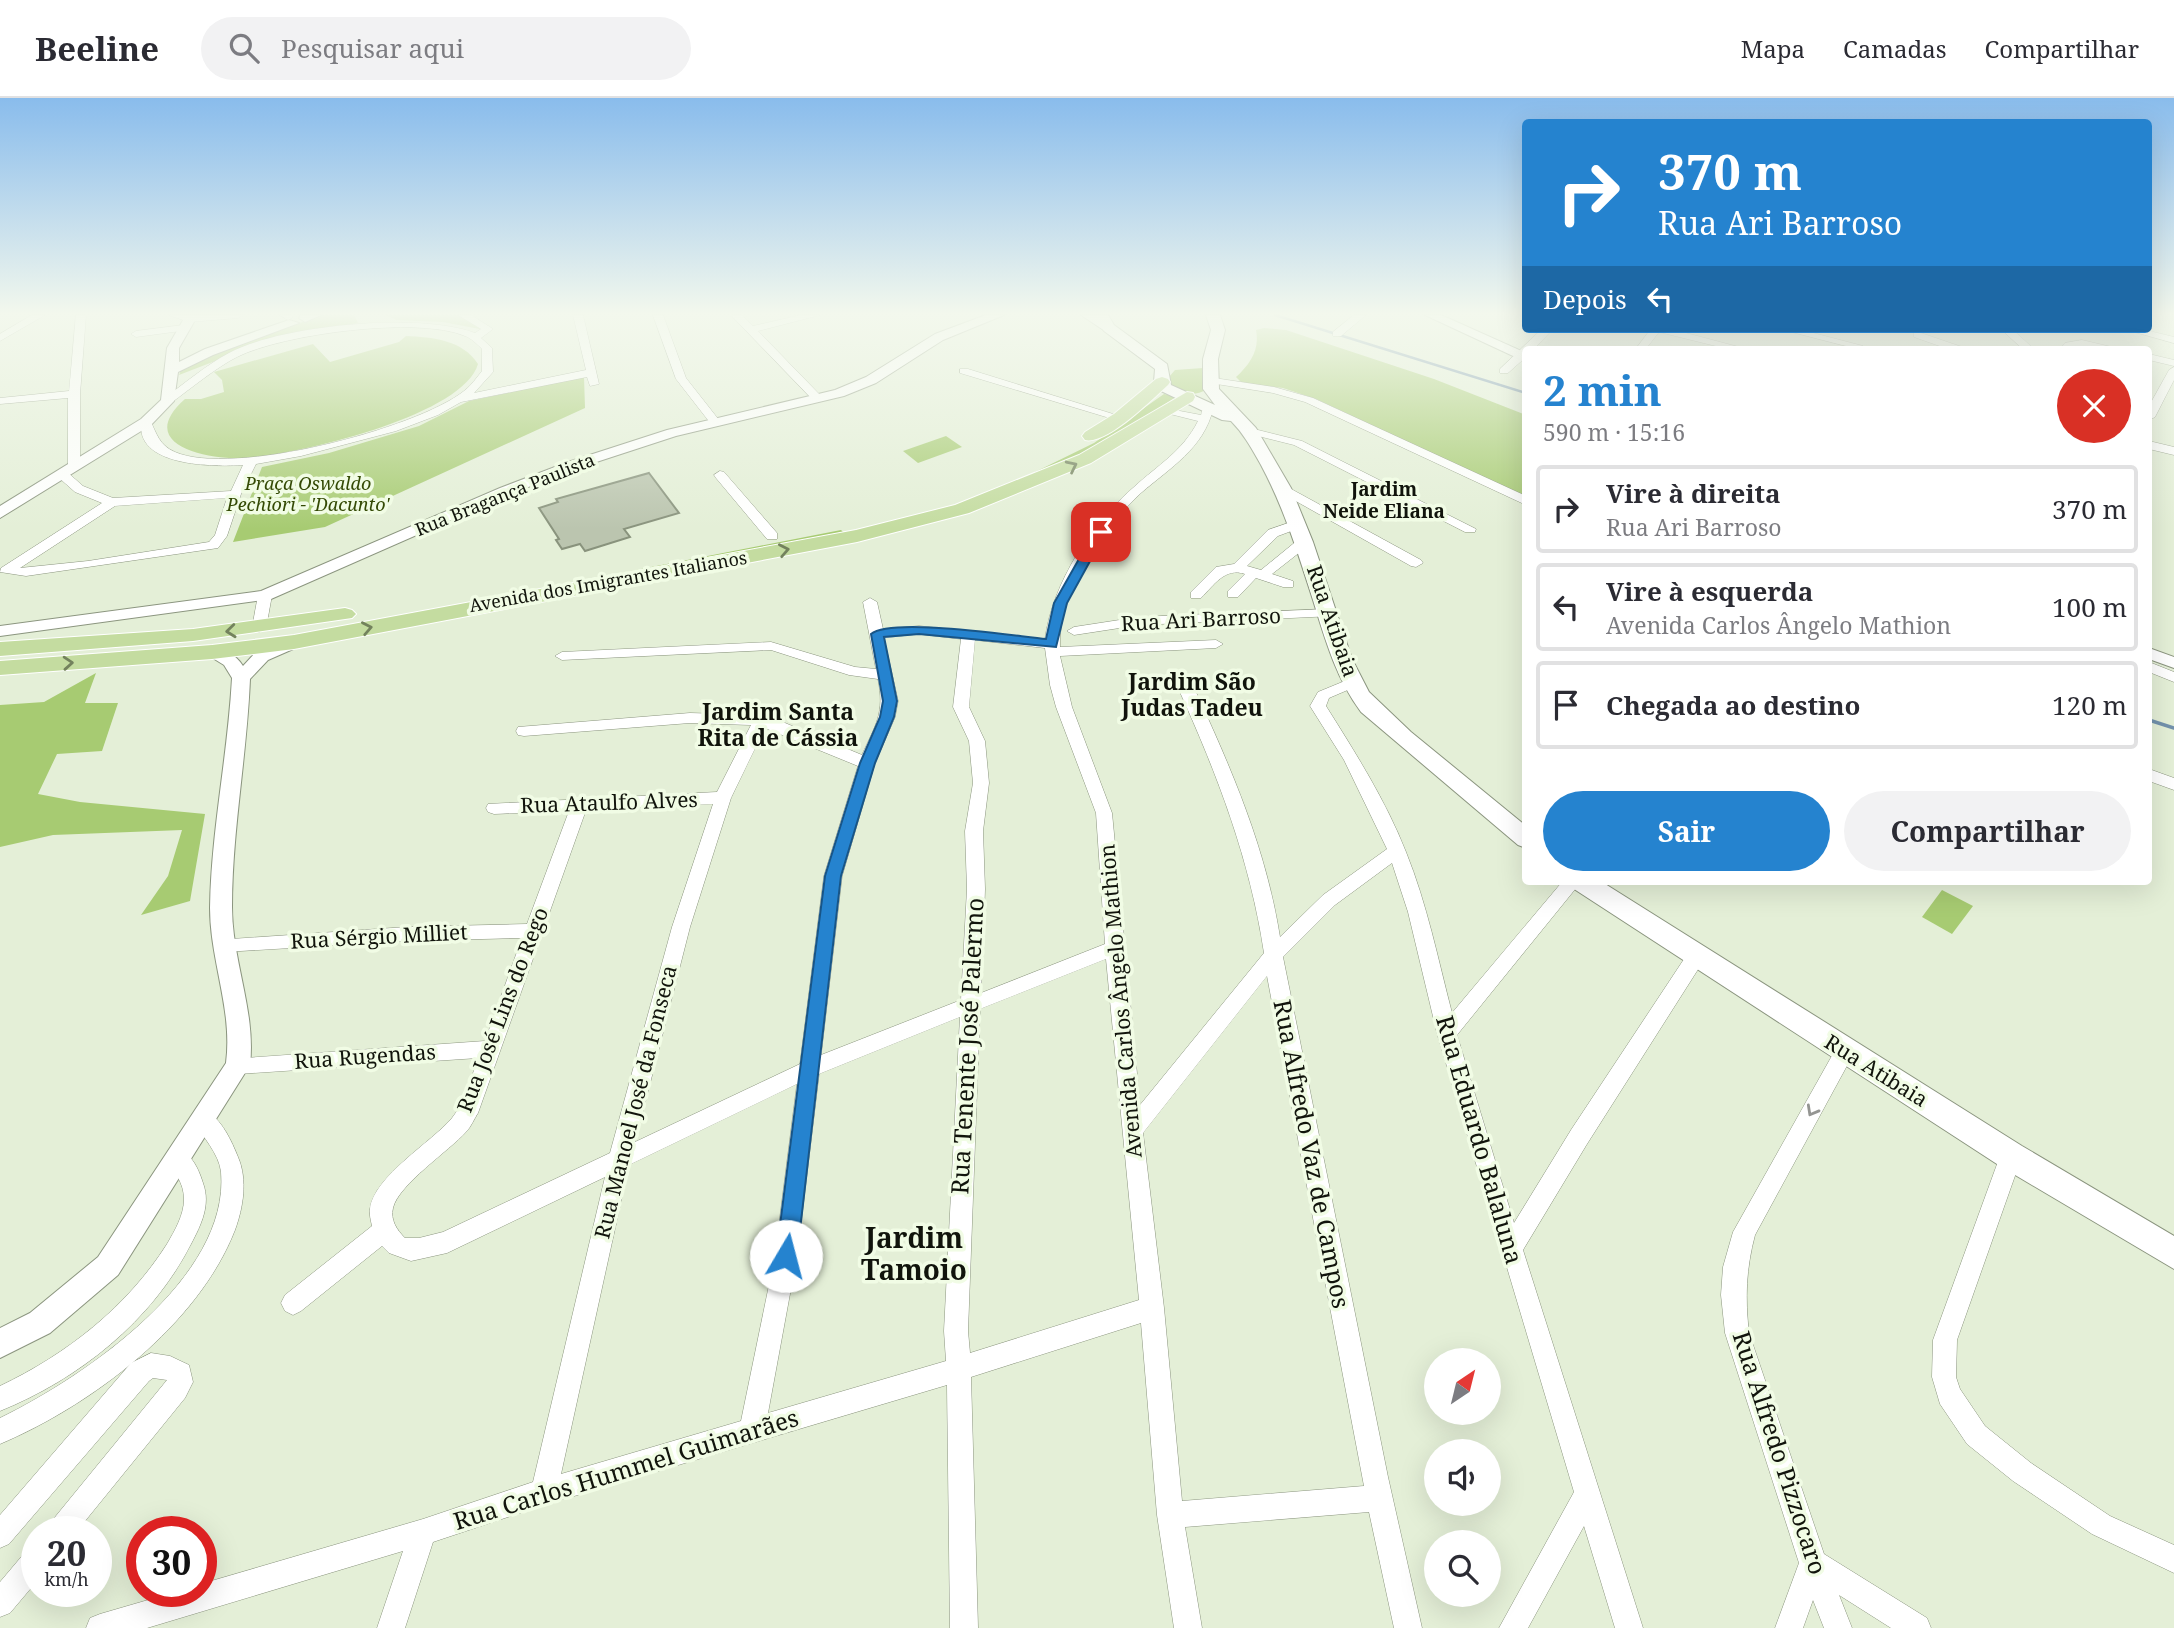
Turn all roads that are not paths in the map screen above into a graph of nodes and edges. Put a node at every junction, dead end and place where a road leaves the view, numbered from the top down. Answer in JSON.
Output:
{"nodes":[{"id":1,"x":75,"y":386,"type":"edge"},
{"id":2,"x":169,"y":386,"type":"edge"},
{"id":3,"x":188,"y":386,"type":"edge"},
{"id":4,"x":474,"y":386,"type":"edge"},
{"id":5,"x":537,"y":386,"type":"edge"},
{"id":6,"x":687,"y":386,"type":"edge"},
{"id":7,"x":806,"y":386,"type":"edge"},
{"id":8,"x":853,"y":386,"type":"edge"},
{"id":9,"x":1015,"y":386,"type":"edge"},
{"id":10,"x":1157,"y":386,"type":"edge"},
{"id":11,"x":1165,"y":386,"type":"edge"},
{"id":12,"x":1209,"y":386,"type":"edge"},
{"id":13,"x":2165,"y":386,"type":"edge"},
{"id":14,"x":74,"y":394,"type":"junction"},
{"id":15,"x":1187,"y":397,"type":"junction"},
{"id":16,"x":459,"y":398,"type":"junction"},
{"id":17,"x":818,"y":399,"type":"junction"},
{"id":18,"x":0,"y":401,"type":"edge"},
{"id":19,"x":167,"y":401,"type":"junction"},
{"id":20,"x":1209,"y":405,"type":"junction"},
{"id":21,"x":1164,"y":411,"type":"junction"},
{"id":22,"x":2152,"y":411,"type":"edge"},
{"id":23,"x":1120,"y":418,"type":"junction"},
{"id":24,"x":146,"y":422,"type":"junction"},
{"id":25,"x":715,"y":422,"type":"junction"},
{"id":26,"x":1247,"y":429,"type":"junction"},
{"id":27,"x":2152,"y":446,"type":"edge"},
{"id":28,"x":2174,"y":451,"type":"edge"},
{"id":29,"x":251,"y":462,"type":"junction"},
{"id":30,"x":68,"y":470,"type":"junction"},
{"id":31,"x":720,"y":475,"type":"dead end"},
{"id":32,"x":1017,"y":480,"type":"junction"},
{"id":33,"x":1282,"y":488,"type":"junction"},
{"id":34,"x":235,"y":494,"type":"junction"},
{"id":35,"x":1522,"y":499,"type":"edge"},
{"id":36,"x":112,"y":502,"type":"junction"},
{"id":37,"x":0,"y":513,"type":"edge"},
{"id":38,"x":1338,"y":520,"type":"junction"},
{"id":39,"x":848,"y":521,"type":"junction"},
{"id":40,"x":1298,"y":526,"type":"junction"},
{"id":41,"x":1470,"y":529,"type":"dead end"},
{"id":42,"x":772,"y":536,"type":"junction"},
{"id":43,"x":836,"y":539,"type":"junction"},
{"id":44,"x":1416,"y":563,"type":"dead end"},
{"id":45,"x":1238,"y":567,"type":"junction"},
{"id":46,"x":4,"y":573,"type":"edge"},
{"id":47,"x":1259,"y":574,"type":"junction"},
{"id":48,"x":1288,"y":584,"type":"dead end"},
{"id":49,"x":528,"y":589,"type":"junction"},
{"id":50,"x":1233,"y":594,"type":"dead end"},
{"id":51,"x":265,"y":595,"type":"junction"},
{"id":52,"x":1196,"y":596,"type":"dead end"},
{"id":53,"x":870,"y":602,"type":"dead end"},
{"id":54,"x":1328,"y":613,"type":"junction"},
{"id":55,"x":325,"y":618,"type":"junction"},
{"id":56,"x":259,"y":628,"type":"junction"},
{"id":57,"x":0,"y":631,"type":"edge"},
{"id":58,"x":1074,"y":631,"type":"dead end"},
{"id":59,"x":877,"y":634,"type":"junction"},
{"id":60,"x":968,"y":637,"type":"junction"},
{"id":61,"x":294,"y":642,"type":"junction"},
{"id":62,"x":1216,"y":644,"type":"dead end"},
{"id":63,"x":1052,"y":648,"type":"junction"},
{"id":64,"x":0,"y":649,"type":"edge"},
{"id":65,"x":212,"y":652,"type":"junction"},
{"id":66,"x":2152,"y":654,"type":"edge"},
{"id":67,"x":562,"y":656,"type":"dead end"},
{"id":68,"x":2174,"y":663,"type":"edge"},
{"id":69,"x":0,"y":668,"type":"edge"},
{"id":70,"x":2152,"y":668,"type":"edge"},
{"id":71,"x":883,"y":674,"type":"junction"},
{"id":72,"x":2174,"y":677,"type":"edge"},
{"id":73,"x":241,"y":678,"type":"junction"},
{"id":74,"x":1352,"y":683,"type":"junction"},
{"id":75,"x":1187,"y":690,"type":"dead end"},
{"id":76,"x":760,"y":722,"type":"junction"},
{"id":77,"x":524,"y":731,"type":"dead end"},
{"id":78,"x":867,"y":763,"type":"junction"},
{"id":79,"x":2152,"y":768,"type":"edge"},
{"id":80,"x":2174,"y":775,"type":"edge"},
{"id":81,"x":2152,"y":776,"type":"edge"},
{"id":82,"x":2174,"y":783,"type":"edge"},
{"id":83,"x":723,"y":798,"type":"junction"},
{"id":84,"x":579,"y":806,"type":"junction"},
{"id":85,"x":494,"y":808,"type":"dead end"},
{"id":86,"x":1522,"y":836,"type":"edge"},
{"id":87,"x":1396,"y":850,"type":"junction"},
{"id":88,"x":1570,"y":885,"type":"edge"},
{"id":89,"x":1588,"y":885,"type":"edge"},
{"id":90,"x":534,"y":931,"type":"junction"},
{"id":91,"x":224,"y":945,"type":"junction"},
{"id":92,"x":1115,"y":948,"type":"junction"},
{"id":93,"x":1697,"y":955,"type":"junction"},
{"id":94,"x":1272,"y":956,"type":"junction"},
{"id":95,"x":970,"y":1008,"type":"junction"},
{"id":96,"x":1447,"y":1033,"type":"junction"},
{"id":97,"x":492,"y":1049,"type":"junction"},
{"id":98,"x":1844,"y":1051,"type":"junction"},
{"id":99,"x":238,"y":1065,"type":"junction"},
{"id":100,"x":811,"y":1068,"type":"junction"},
{"id":101,"x":205,"y":1120,"type":"junction"},
{"id":102,"x":1132,"y":1131,"type":"junction"},
{"id":103,"x":2011,"y":1156,"type":"junction"},
{"id":104,"x":620,"y":1158,"type":"junction"},
{"id":105,"x":179,"y":1159,"type":"junction"},
{"id":106,"x":384,"y":1230,"type":"junction"},
{"id":107,"x":1511,"y":1250,"type":"junction"},
{"id":108,"x":2174,"y":1254,"type":"edge"},
{"id":109,"x":293,"y":1303,"type":"dead end"},
{"id":110,"x":1152,"y":1308,"type":"junction"},
{"id":111,"x":0,"y":1344,"type":"edge"},
{"id":112,"x":959,"y":1369,"type":"junction"},
{"id":113,"x":0,"y":1399,"type":"edge"},
{"id":114,"x":752,"y":1430,"type":"junction"},
{"id":115,"x":0,"y":1431,"type":"edge"},
{"id":116,"x":544,"y":1492,"type":"junction"},
{"id":117,"x":1587,"y":1494,"type":"junction"},
{"id":118,"x":1379,"y":1498,"type":"junction"},
{"id":119,"x":1170,"y":1515,"type":"junction"},
{"id":120,"x":72,"y":1516,"type":"edge"},
{"id":121,"x":423,"y":1532,"type":"junction"},
{"id":122,"x":0,"y":1535,"type":"edge"},
{"id":123,"x":2174,"y":1559,"type":"edge"},
{"id":124,"x":1812,"y":1563,"type":"junction"},
{"id":125,"x":21,"y":1579,"type":"edge"},
{"id":126,"x":0,"y":1603,"type":"edge"},
{"id":127,"x":962,"y":1627,"type":"edge"},
{"id":128,"x":100,"y":1628,"type":"edge"},
{"id":129,"x":391,"y":1628,"type":"edge"},
{"id":130,"x":1188,"y":1628,"type":"edge"},
{"id":131,"x":1408,"y":1628,"type":"edge"},
{"id":132,"x":1513,"y":1628,"type":"edge"},
{"id":133,"x":1629,"y":1628,"type":"edge"},
{"id":134,"x":1790,"y":1628,"type":"edge"},
{"id":135,"x":1838,"y":1628,"type":"edge"},
{"id":136,"x":1917,"y":1628,"type":"edge"}],
"edges":[{"from":1,"to":14,"type":"street"},
{"from":2,"to":19,"type":"street"},
{"from":3,"to":19,"type":"street"},
{"from":4,"to":16,"type":"street"},
{"from":5,"to":16,"type":"street"},
{"from":6,"to":25,"type":"street"},
{"from":7,"to":17,"type":"street"},
{"from":8,"to":17,"type":"street","name":"Rua Bragança Paulista"},
{"from":9,"to":23,"type":"street"},
{"from":10,"to":23,"type":"main road","name":"Avenida dos Imigrantes Italianos"},
{"from":11,"to":15,"type":"main road"},
{"from":12,"to":20,"type":"main road"},
{"from":13,"to":22,"type":"street"},
{"from":14,"to":18,"type":"street"},
{"from":14,"to":30,"type":"street"},
{"from":15,"to":20,"type":"main road"},
{"from":15,"to":21,"type":"main road","name":"Avenida dos Imigrantes Italianos"},
{"from":16,"to":29,"type":"street"},
{"from":17,"to":25,"type":"street","name":"Rua Bragança Paulista"},
{"from":19,"to":24,"type":"street"},
{"from":20,"to":21,"type":"street"},
{"from":20,"to":26,"type":"main road"},
{"from":20,"to":35,"type":"street"},
{"from":20,"to":63,"type":"street","name":"Avenida Carlos Ângelo Mathion"},
{"from":32,"to":21,"type":"main road","name":"Avenida dos Imigrantes Italianos","one_way":true},
{"from":23,"to":32,"type":"main road","name":"Avenida dos Imigrantes Italianos"},
{"from":24,"to":29,"type":"street"},
{"from":24,"to":30,"type":"street"},
{"from":25,"to":51,"type":"street","name":"Rua Bragança Paulista"},
{"from":26,"to":33,"type":"main road","name":"Rua Atibaia"},
{"from":26,"to":41,"type":"street"},
{"from":27,"to":28,"type":"street"},
{"from":29,"to":34,"type":"street"},
{"from":30,"to":36,"type":"street"},
{"from":30,"to":37,"type":"street"},
{"from":31,"to":42,"type":"street"},
{"from":32,"to":39,"type":"main road","name":"Avenida dos Imigrantes Italianos"},
{"from":32,"to":43,"type":"main road","name":"Avenida dos Imigrantes Italianos"},
{"from":33,"to":38,"type":"street"},
{"from":33,"to":40,"type":"main road","name":"Rua Atibaia"},
{"from":34,"to":36,"type":"street"},
{"from":34,"to":46,"type":"street"},
{"from":36,"to":46,"type":"street"},
{"from":38,"to":40,"type":"street"},
{"from":38,"to":44,"type":"street"},
{"from":39,"to":42,"type":"main road","name":"Avenida dos Imigrantes Italianos"},
{"from":39,"to":43,"type":"main road"},
{"from":40,"to":45,"type":"street"},
{"from":40,"to":47,"type":"street"},
{"from":40,"to":54,"type":"main road","name":"Rua Atibaia"},
{"from":42,"to":49,"type":"main road","name":"Avenida dos Imigrantes Italianos"},
{"from":49,"to":43,"type":"main road","name":"Avenida dos Imigrantes Italianos","one_way":true},
{"from":45,"to":47,"type":"street"},
{"from":45,"to":52,"type":"street"},
{"from":47,"to":48,"type":"street"},
{"from":47,"to":50,"type":"street"},
{"from":49,"to":55,"type":"main road","name":"Avenida dos Imigrantes Italianos"},
{"from":61,"to":49,"type":"main road","name":"Avenida dos Imigrantes Italianos","one_way":true},
{"from":51,"to":56,"type":"street"},
{"from":51,"to":57,"type":"street","name":"Rua Bragança Paulista"},
{"from":53,"to":59,"type":"street"},
{"from":54,"to":58,"type":"street","name":"Rua Ari Barroso"},
{"from":54,"to":74,"type":"main road","name":"Rua Atibaia"},
{"from":55,"to":56,"type":"main road","name":"Avenida dos Imigrantes Italianos"},
{"from":55,"to":61,"type":"main road"},
{"from":56,"to":64,"type":"main road","name":"Avenida dos Imigrantes Italianos","one_way":true},
{"from":59,"to":60,"type":"street"},
{"from":59,"to":71,"type":"street"},
{"from":60,"to":63,"type":"street"},
{"from":60,"to":95,"type":"street","name":"Rua Tenente José Palermo"},
{"from":61,"to":65,"type":"main road","name":"Avenida dos Imigrantes Italianos"},
{"from":61,"to":73,"type":"street"},
{"from":62,"to":63,"type":"street"},
{"from":63,"to":92,"type":"street","name":"Avenida Carlos Ângelo Mathion"},
{"from":69,"to":65,"type":"main road","name":"Avenida dos Imigrantes Italianos","one_way":true},
{"from":65,"to":73,"type":"street"},
{"from":66,"to":68,"type":"street"},
{"from":67,"to":71,"type":"street"},
{"from":70,"to":72,"type":"street"},
{"from":71,"to":78,"type":"street"},
{"from":73,"to":91,"type":"street"},
{"from":74,"to":86,"type":"main road","name":"Rua Atibaia"},
{"from":74,"to":87,"type":"street","name":"Rua Eduardo Balaluna"},
{"from":75,"to":94,"type":"street","name":"Rua Alfredo Vaz de Campos"},
{"from":76,"to":77,"type":"street"},
{"from":76,"to":78,"type":"street"},
{"from":76,"to":83,"type":"street","name":"Rua Manoel José da Fonseca"},
{"from":78,"to":100,"type":"street"},
{"from":79,"to":80,"type":"street"},
{"from":81,"to":82,"type":"street"},
{"from":83,"to":84,"type":"street","name":"Rua Ataulfo Alves"},
{"from":83,"to":104,"type":"street","name":"Rua Manoel José da Fonseca"},
{"from":84,"to":85,"type":"street","name":"Rua Ataulfo Alves"},
{"from":84,"to":90,"type":"street","name":"Rua José Lins do Rego"},
{"from":87,"to":94,"type":"street"},
{"from":87,"to":96,"type":"street","name":"Rua Eduardo Balaluna"},
{"from":88,"to":96,"type":"street"},
{"from":89,"to":93,"type":"main road","name":"Rua Atibaia"},
{"from":90,"to":91,"type":"street","name":"Rua Sérgio Milliet"},
{"from":90,"to":97,"type":"street","name":"Rua José Lins do Rego"},
{"from":91,"to":99,"type":"street"},
{"from":92,"to":95,"type":"street"},
{"from":92,"to":102,"type":"street","name":"Avenida Carlos Ângelo Mathion"},
{"from":93,"to":98,"type":"main road","name":"Rua Atibaia"},
{"from":93,"to":107,"type":"street"},
{"from":94,"to":102,"type":"street"},
{"from":94,"to":118,"type":"street","name":"Rua Alfredo Vaz de Campos"},
{"from":95,"to":100,"type":"street"},
{"from":95,"to":112,"type":"street","name":"Rua Tenente José Palermo"},
{"from":96,"to":107,"type":"street","name":"Rua Eduardo Balaluna"},
{"from":97,"to":99,"type":"street","name":"Rua Rugendas"},
{"from":97,"to":106,"type":"street","name":"Rua José Lins do Rego"},
{"from":98,"to":103,"type":"main road","name":"Rua Atibaia"},
{"from":98,"to":124,"type":"street","name":"Rua Alfredo Pizzocaro","one_way":true},
{"from":99,"to":101,"type":"street"},
{"from":100,"to":104,"type":"street"},
{"from":100,"to":114,"type":"street"},
{"from":101,"to":105,"type":"street"},
{"from":101,"to":115,"type":"street"},
{"from":102,"to":110,"type":"street","name":"Avenida Carlos Ângelo Mathion"},
{"from":103,"to":108,"type":"main road","name":"Rua Atibaia"},
{"from":103,"to":123,"type":"street"},
{"from":104,"to":106,"type":"street"},
{"from":104,"to":116,"type":"street","name":"Rua Manoel José da Fonseca"},
{"from":105,"to":111,"type":"street"},
{"from":105,"to":113,"type":"street"},
{"from":106,"to":109,"type":"street"},
{"from":107,"to":117,"type":"street","name":"Rua Eduardo Balaluna"},
{"from":110,"to":112,"type":"street","name":"Rua Carlos Hummel Guimarães"},
{"from":110,"to":119,"type":"street","name":"Avenida Carlos Ângelo Mathion"},
{"from":112,"to":114,"type":"street","name":"Rua Carlos Hummel Guimarães"},
{"from":112,"to":127,"type":"street","name":"Rua Tenente José Palermo"},
{"from":114,"to":116,"type":"street","name":"Rua Carlos Hummel Guimarães"},
{"from":116,"to":121,"type":"street","name":"Rua Carlos Hummel Guimarães"},
{"from":117,"to":132,"type":"street"},
{"from":117,"to":133,"type":"street","name":"Rua Eduardo Balaluna"},
{"from":118,"to":119,"type":"street"},
{"from":118,"to":131,"type":"street","name":"Rua Alfredo Vaz de Campos"},
{"from":119,"to":130,"type":"street","name":"Avenida Carlos Ângelo Mathion"},
{"from":120,"to":122,"type":"street"},
{"from":121,"to":128,"type":"street","name":"Rua Carlos Hummel Guimarães"},
{"from":121,"to":129,"type":"street"},
{"from":124,"to":134,"type":"street"},
{"from":124,"to":135,"type":"street","name":"Rua Alfredo Pizzocaro"},
{"from":124,"to":136,"type":"street"},
{"from":125,"to":126,"type":"street"}]}
